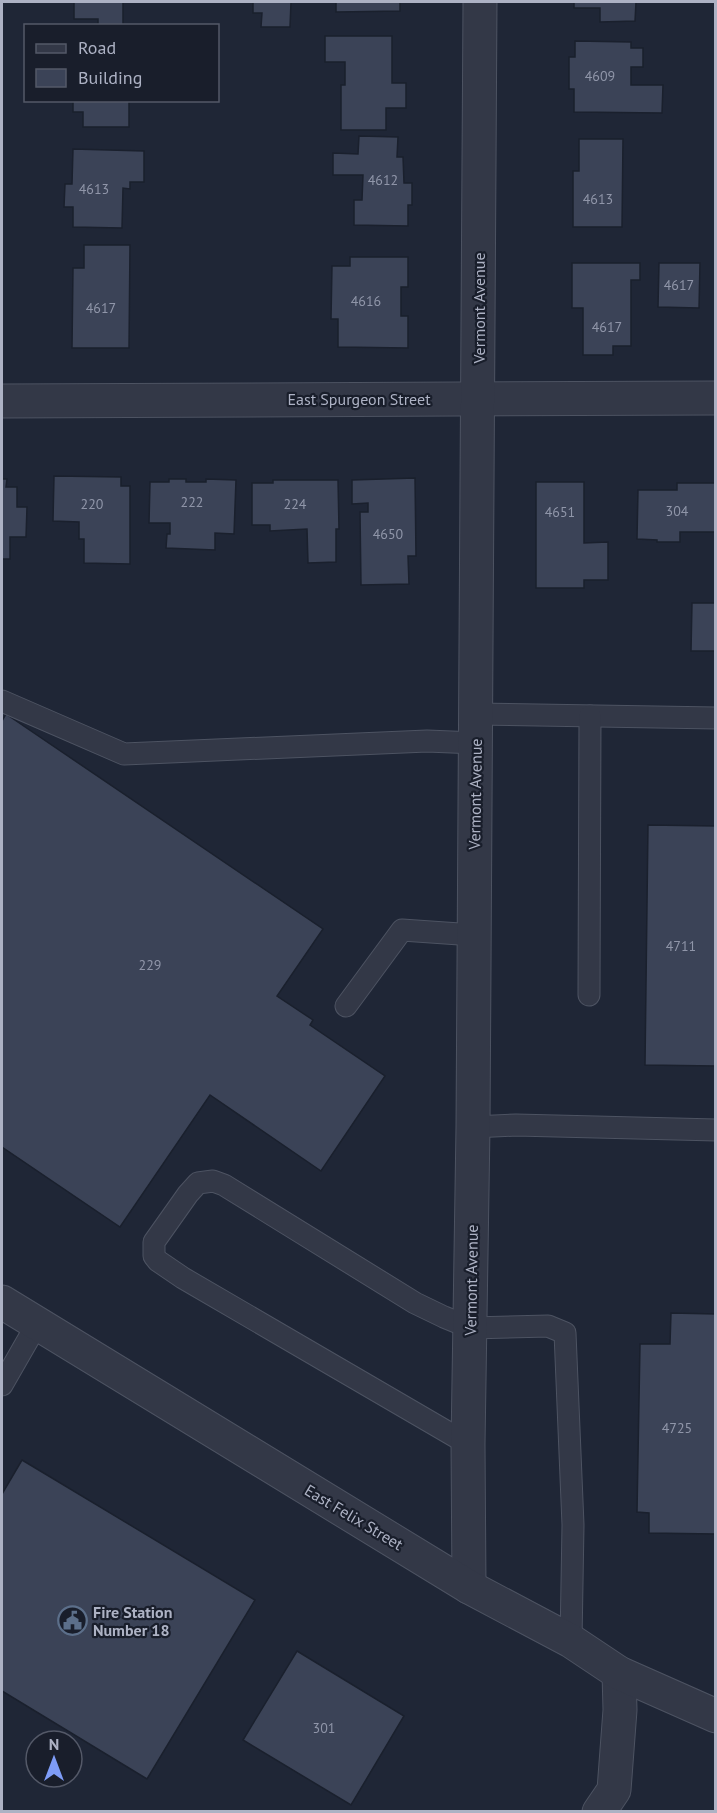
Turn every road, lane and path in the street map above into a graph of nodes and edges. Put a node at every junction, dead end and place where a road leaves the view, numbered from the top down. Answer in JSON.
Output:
{"nodes":[{"id":1,"x":480,"y":2,"type":"edge"},
{"id":2,"x":716,"y":398,"type":"edge"},
{"id":3,"x":478,"y":399,"type":"junction"},
{"id":4,"x":2,"y":401,"type":"edge"},
{"id":5,"x":2,"y":701,"type":"edge"},
{"id":6,"x":590,"y":716,"type":"junction"},
{"id":7,"x":716,"y":718,"type":"edge"},
{"id":8,"x":476,"y":729,"type":"junction"},
{"id":9,"x":474,"y":935,"type":"junction"},
{"id":10,"x":589,"y":995,"type":"dead end"},
{"id":11,"x":346,"y":1006,"type":"dead end"},
{"id":12,"x":473,"y":1127,"type":"junction"},
{"id":13,"x":716,"y":1130,"type":"edge"},
{"id":14,"x":2,"y":1302,"type":"edge"},
{"id":15,"x":37,"y":1324,"type":"junction"},
{"id":16,"x":471,"y":1329,"type":"junction"},
{"id":17,"x":2,"y":1384,"type":"edge"},
{"id":18,"x":468,"y":1444,"type":"junction"},
{"id":19,"x":469,"y":1587,"type":"junction"},
{"id":20,"x":571,"y":1641,"type":"junction"},
{"id":21,"x":619,"y":1673,"type":"junction"},
{"id":22,"x":716,"y":1716,"type":"edge"},
{"id":23,"x":599,"y":1812,"type":"edge"}],
"edges":[{"from":1,"to":3,"type":"street","name":"Vermont Avenue"},
{"from":2,"to":3,"type":"street","name":"East Spurgeon Street"},
{"from":3,"to":4,"type":"street","name":"East Spurgeon Street"},
{"from":3,"to":8,"type":"street","name":"Vermont Avenue"},
{"from":5,"to":8,"type":"lane"},
{"from":6,"to":7,"type":"lane"},
{"from":6,"to":8,"type":"lane"},
{"from":6,"to":10,"type":"lane"},
{"from":8,"to":9,"type":"street","name":"Vermont Avenue"},
{"from":9,"to":11,"type":"lane"},
{"from":9,"to":12,"type":"street","name":"Vermont Avenue"},
{"from":12,"to":13,"type":"lane"},
{"from":12,"to":16,"type":"street","name":"Vermont Avenue"},
{"from":14,"to":15,"type":"street","name":"East Felix Street"},
{"from":15,"to":17,"type":"lane"},
{"from":15,"to":19,"type":"street","name":"East Felix Street"},
{"from":16,"to":18,"type":"street","name":"Vermont Avenue"},
{"from":16,"to":18,"type":"lane"},
{"from":16,"to":20,"type":"lane"},
{"from":18,"to":19,"type":"street","name":"Vermont Avenue"},
{"from":19,"to":20,"type":"street","name":"East Felix Street"},
{"from":20,"to":21,"type":"street","name":"East Felix Street"},
{"from":21,"to":22,"type":"street","name":"East Felix Street"},
{"from":21,"to":23,"type":"street"}]}
